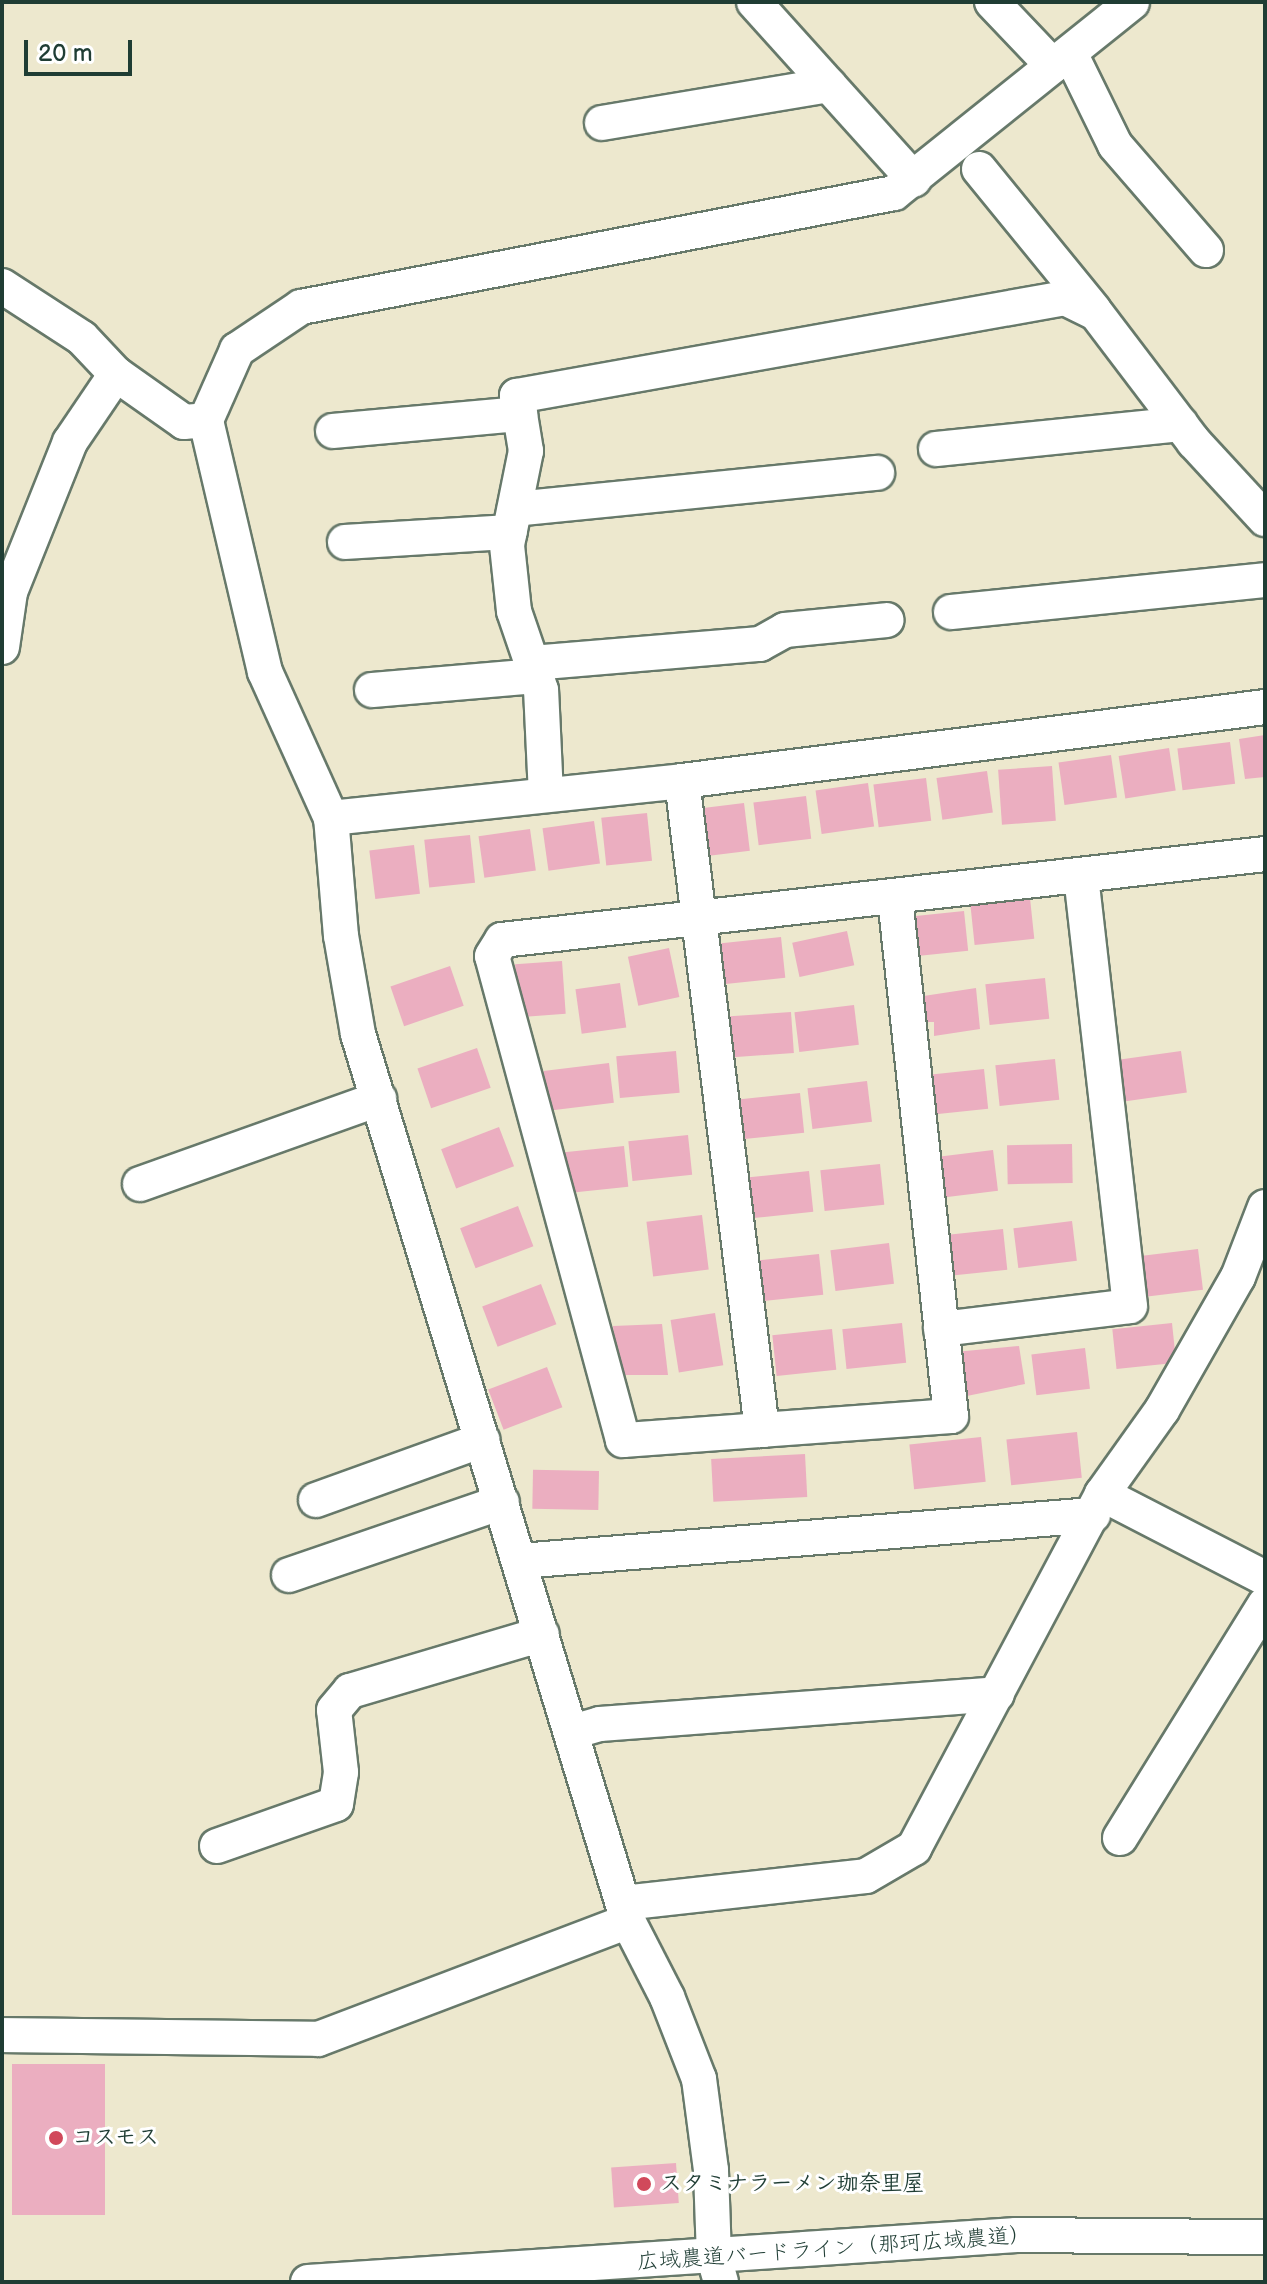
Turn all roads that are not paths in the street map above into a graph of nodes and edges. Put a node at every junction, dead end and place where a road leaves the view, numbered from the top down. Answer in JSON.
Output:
{"nodes":[{"id":1,"x":754,"y":2,"type":"edge"},
{"id":2,"x":992,"y":2,"type":"edge"},
{"id":3,"x":1132,"y":2,"type":"edge"},
{"id":4,"x":1061,"y":59,"type":"junction"},
{"id":5,"x":829,"y":85,"type":"junction"},
{"id":6,"x":602,"y":123,"type":"dead end"},
{"id":7,"x":979,"y":169,"type":"dead end"},
{"id":8,"x":914,"y":180,"type":"junction"},
{"id":9,"x":1206,"y":250,"type":"dead end"},
{"id":10,"x":2,"y":286,"type":"edge"},
{"id":11,"x":1096,"y":313,"type":"junction"},
{"id":12,"x":116,"y":374,"type":"junction"},
{"id":13,"x":520,"y":414,"type":"junction"},
{"id":14,"x":206,"y":420,"type":"junction"},
{"id":15,"x":1181,"y":424,"type":"junction"},
{"id":16,"x":333,"y":431,"type":"dead end"},
{"id":17,"x":936,"y":449,"type":"dead end"},
{"id":18,"x":877,"y":473,"type":"dead end"},
{"id":19,"x":1265,"y":519,"type":"edge"},
{"id":20,"x":512,"y":521,"type":"junction"},
{"id":21,"x":345,"y":542,"type":"dead end"},
{"id":22,"x":1265,"y":580,"type":"edge"},
{"id":23,"x":951,"y":612,"type":"dead end"},
{"id":24,"x":887,"y":620,"type":"dead end"},
{"id":25,"x":2,"y":647,"type":"edge"},
{"id":26,"x":534,"y":670,"type":"junction"},
{"id":27,"x":372,"y":690,"type":"dead end"},
{"id":28,"x":1265,"y":707,"type":"edge"},
{"id":29,"x":682,"y":781,"type":"junction"},
{"id":30,"x":546,"y":795,"type":"junction"},
{"id":31,"x":331,"y":818,"type":"junction"},
{"id":32,"x":1265,"y":854,"type":"edge"},
{"id":33,"x":1081,"y":877,"type":"junction"},
{"id":34,"x":895,"y":898,"type":"junction"},
{"id":35,"x":701,"y":918,"type":"junction"},
{"id":36,"x":379,"y":1099,"type":"junction"},
{"id":37,"x":140,"y":1184,"type":"dead end"},
{"id":38,"x":1265,"y":1207,"type":"edge"},
{"id":39,"x":941,"y":1329,"type":"junction"},
{"id":40,"x":762,"y":1430,"type":"junction"},
{"id":41,"x":483,"y":1440,"type":"junction"},
{"id":42,"x":316,"y":1500,"type":"dead end"},
{"id":43,"x":502,"y":1502,"type":"junction"},
{"id":44,"x":1097,"y":1504,"type":"junction"},
{"id":45,"x":520,"y":1561,"type":"junction"},
{"id":46,"x":289,"y":1575,"type":"dead end"},
{"id":47,"x":1265,"y":1578,"type":"edge"},
{"id":48,"x":1265,"y":1604,"type":"edge"},
{"id":49,"x":542,"y":1634,"type":"junction"},
{"id":50,"x":997,"y":1694,"type":"junction"},
{"id":51,"x":572,"y":1732,"type":"junction"},
{"id":52,"x":1120,"y":1838,"type":"dead end"},
{"id":53,"x":217,"y":1846,"type":"dead end"},
{"id":54,"x":625,"y":1912,"type":"junction"},
{"id":55,"x":2,"y":2035,"type":"edge"},
{"id":56,"x":1265,"y":2237,"type":"edge"},
{"id":57,"x":718,"y":2269,"type":"edge"},
{"id":58,"x":308,"y":2282,"type":"edge"}],
"edges":[{"from":1,"to":5,"type":"street"},
{"from":2,"to":4,"type":"street"},
{"from":3,"to":4,"type":"street"},
{"from":4,"to":8,"type":"street"},
{"from":4,"to":9,"type":"street"},
{"from":5,"to":6,"type":"street"},
{"from":5,"to":8,"type":"street"},
{"from":7,"to":11,"type":"street"},
{"from":8,"to":14,"type":"street"},
{"from":10,"to":12,"type":"street"},
{"from":11,"to":13,"type":"street"},
{"from":11,"to":15,"type":"street"},
{"from":12,"to":14,"type":"street"},
{"from":12,"to":25,"type":"street"},
{"from":13,"to":16,"type":"street"},
{"from":13,"to":20,"type":"street"},
{"from":14,"to":31,"type":"street"},
{"from":15,"to":17,"type":"street"},
{"from":15,"to":19,"type":"street"},
{"from":18,"to":20,"type":"street"},
{"from":20,"to":21,"type":"street"},
{"from":20,"to":26,"type":"street"},
{"from":22,"to":23,"type":"street"},
{"from":24,"to":26,"type":"street"},
{"from":26,"to":27,"type":"street"},
{"from":26,"to":30,"type":"street"},
{"from":28,"to":29,"type":"street"},
{"from":29,"to":30,"type":"street"},
{"from":29,"to":35,"type":"street"},
{"from":30,"to":31,"type":"street"},
{"from":31,"to":36,"type":"street"},
{"from":32,"to":33,"type":"street"},
{"from":33,"to":34,"type":"street"},
{"from":33,"to":39,"type":"street"},
{"from":34,"to":35,"type":"street"},
{"from":34,"to":39,"type":"street"},
{"from":35,"to":40,"type":"street"},
{"from":35,"to":40,"type":"street"},
{"from":36,"to":37,"type":"street"},
{"from":36,"to":41,"type":"street"},
{"from":38,"to":44,"type":"street"},
{"from":39,"to":40,"type":"street"},
{"from":41,"to":42,"type":"street"},
{"from":41,"to":43,"type":"street"},
{"from":43,"to":45,"type":"street"},
{"from":43,"to":46,"type":"street"},
{"from":44,"to":45,"type":"street"},
{"from":44,"to":47,"type":"street"},
{"from":44,"to":50,"type":"street"},
{"from":45,"to":49,"type":"street"},
{"from":48,"to":52,"type":"street"},
{"from":49,"to":51,"type":"street"},
{"from":49,"to":53,"type":"street"},
{"from":50,"to":51,"type":"street"},
{"from":50,"to":54,"type":"street"},
{"from":51,"to":54,"type":"street"},
{"from":54,"to":55,"type":"street"},
{"from":54,"to":57,"type":"street"},
{"from":56,"to":57,"type":"street","name":"広域農道バードライン（那珂広域農道）"},
{"from":57,"to":58,"type":"street","name":"広域農道バードライン（那珂広域農道）"}]}
